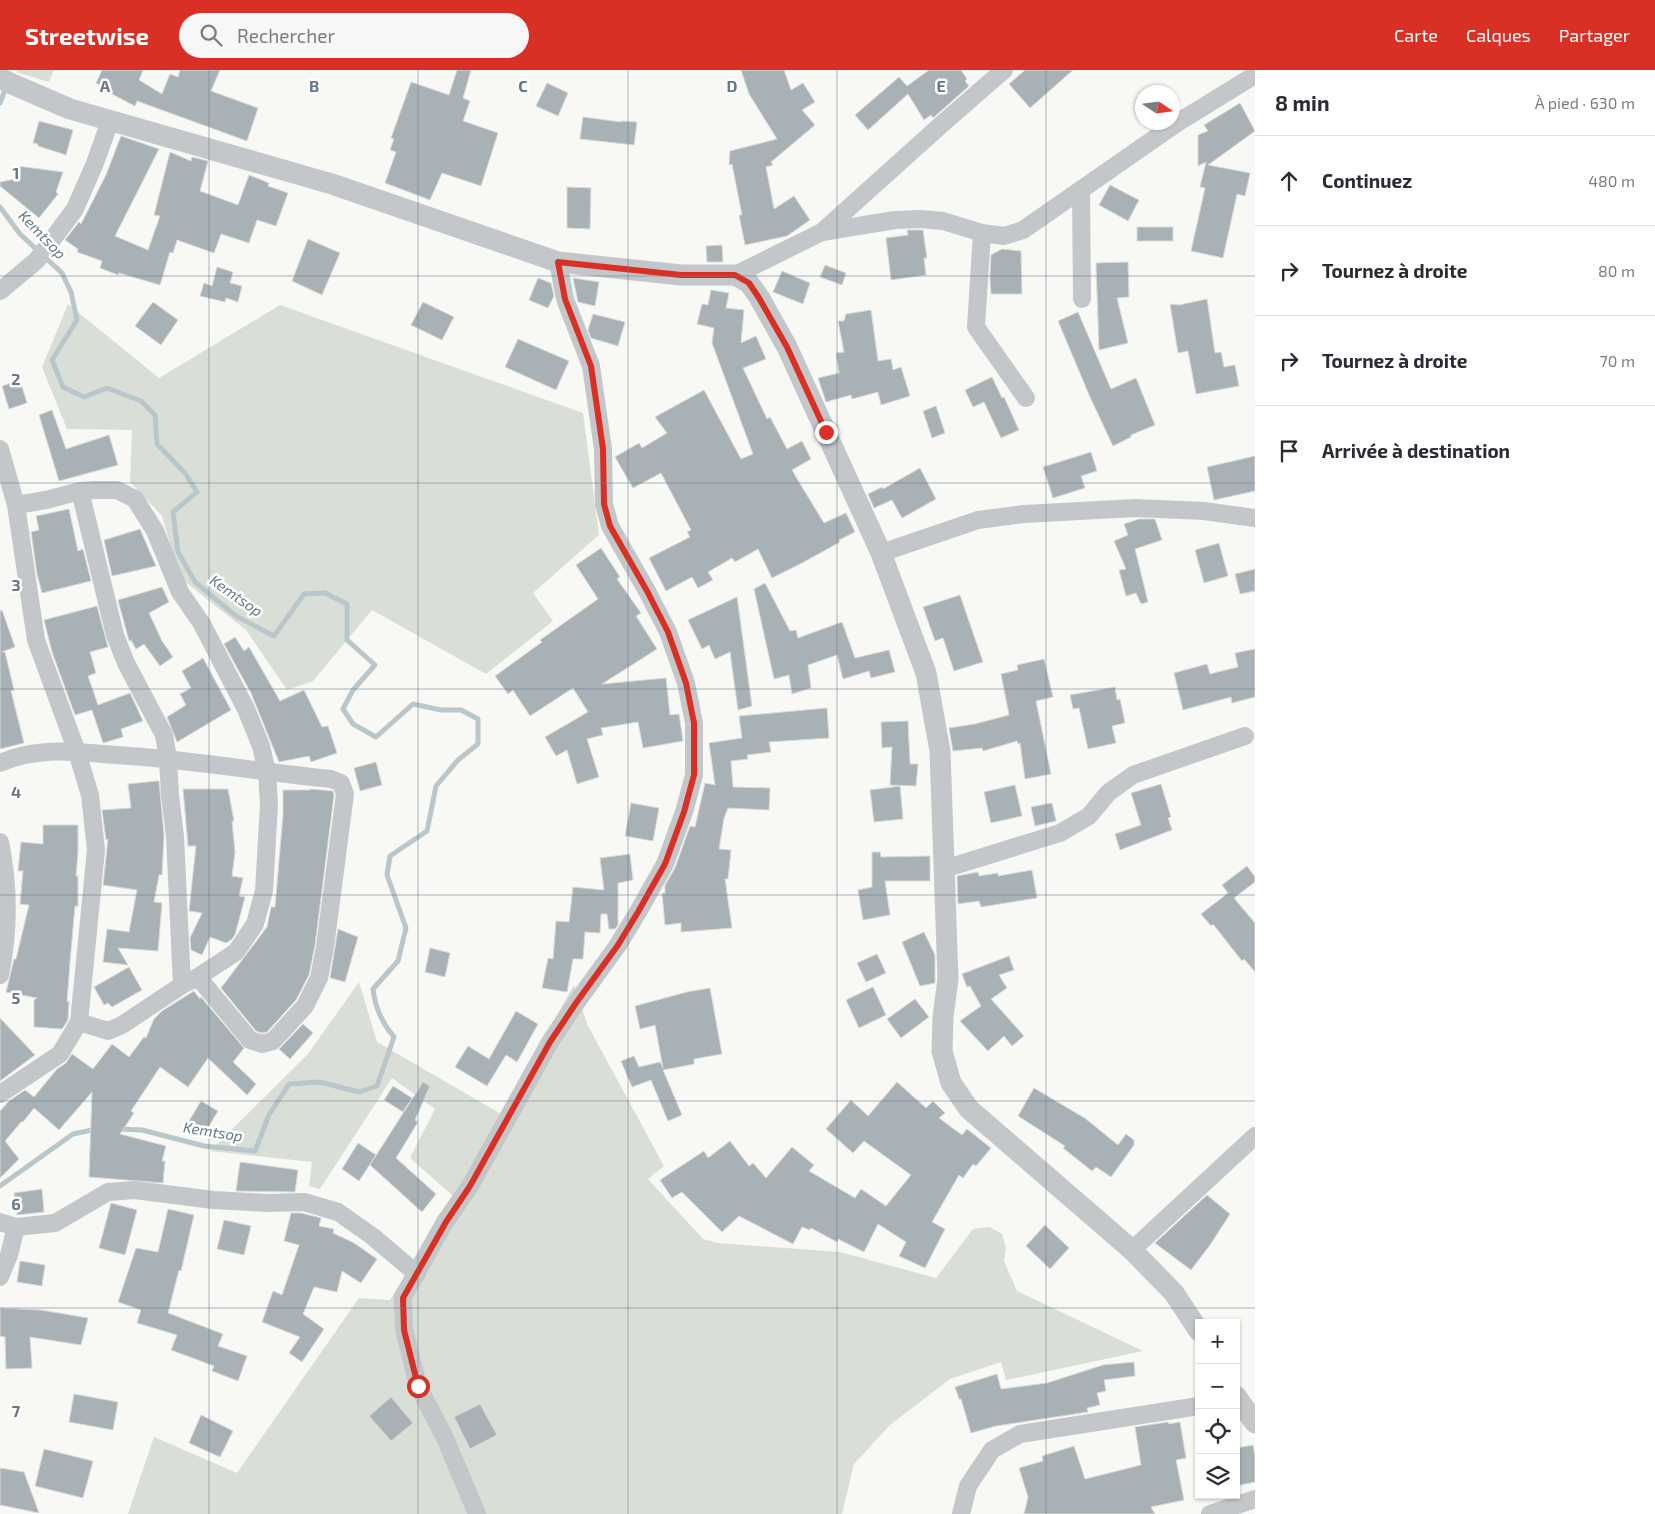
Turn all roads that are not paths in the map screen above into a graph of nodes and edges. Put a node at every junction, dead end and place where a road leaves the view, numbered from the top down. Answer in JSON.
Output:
{"nodes":[{"id":1,"x":1004,"y":70,"type":"edge"},
{"id":2,"x":1255,"y":75,"type":"edge"},
{"id":3,"x":6,"y":81,"type":"edge"},
{"id":4,"x":110,"y":121,"type":"junction"},
{"id":5,"x":1081,"y":190,"type":"junction"},
{"id":6,"x":822,"y":232,"type":"junction"},
{"id":7,"x":982,"y":233,"type":"junction"},
{"id":8,"x":558,"y":262,"type":"junction"},
{"id":9,"x":735,"y":275,"type":"junction"},
{"id":10,"x":0,"y":291,"type":"edge"},
{"id":11,"x":1082,"y":299,"type":"dead end"},
{"id":12,"x":1026,"y":398,"type":"dead end"},
{"id":13,"x":0,"y":449,"type":"edge"},
{"id":14,"x":80,"y":491,"type":"junction"},
{"id":15,"x":16,"y":505,"type":"junction"},
{"id":16,"x":1255,"y":518,"type":"edge"},
{"id":17,"x":881,"y":553,"type":"junction"},
{"id":18,"x":1245,"y":736,"type":"dead end"},
{"id":19,"x":77,"y":752,"type":"junction"},
{"id":20,"x":168,"y":758,"type":"junction"},
{"id":21,"x":0,"y":763,"type":"edge"},
{"id":22,"x":267,"y":772,"type":"junction"},
{"id":23,"x":0,"y":842,"type":"edge"},
{"id":24,"x":944,"y":869,"type":"junction"},
{"id":25,"x":0,"y":974,"type":"edge"},
{"id":26,"x":190,"y":981,"type":"junction"},
{"id":27,"x":79,"y":1022,"type":"junction"},
{"id":28,"x":0,"y":1094,"type":"edge"},
{"id":29,"x":1255,"y":1136,"type":"edge"},
{"id":30,"x":8,"y":1224,"type":"edge"},
{"id":31,"x":1132,"y":1250,"type":"junction"},
{"id":32,"x":417,"y":1274,"type":"junction"},
{"id":33,"x":0,"y":1277,"type":"edge"},
{"id":34,"x":1195,"y":1325,"type":"edge"},
{"id":35,"x":1240,"y":1403,"type":"edge"},
{"id":36,"x":1195,"y":1407,"type":"edge"},
{"id":37,"x":1255,"y":1423,"type":"edge"},
{"id":38,"x":1255,"y":1499,"type":"edge"},
{"id":39,"x":477,"y":1514,"type":"edge"},
{"id":40,"x":961,"y":1514,"type":"edge"},
{"id":41,"x":1210,"y":1514,"type":"edge"}],
"edges":[{"from":1,"to":6,"type":"street"},
{"from":2,"to":5,"type":"street"},
{"from":3,"to":4,"type":"street"},
{"from":4,"to":8,"type":"street"},
{"from":4,"to":10,"type":"street"},
{"from":5,"to":7,"type":"street"},
{"from":5,"to":11,"type":"street"},
{"from":6,"to":7,"type":"street"},
{"from":6,"to":9,"type":"street"},
{"from":7,"to":12,"type":"street"},
{"from":8,"to":9,"type":"street"},
{"from":8,"to":32,"type":"street"},
{"from":9,"to":17,"type":"street"},
{"from":13,"to":15,"type":"street"},
{"from":14,"to":15,"type":"street"},
{"from":14,"to":20,"type":"street"},
{"from":14,"to":22,"type":"street"},
{"from":15,"to":19,"type":"street"},
{"from":16,"to":17,"type":"street"},
{"from":17,"to":24,"type":"street"},
{"from":18,"to":24,"type":"street"},
{"from":19,"to":20,"type":"street"},
{"from":19,"to":21,"type":"street"},
{"from":19,"to":27,"type":"street"},
{"from":20,"to":22,"type":"street"},
{"from":20,"to":26,"type":"street"},
{"from":22,"to":26,"type":"street"},
{"from":22,"to":26,"type":"street"},
{"from":23,"to":25,"type":"street"},
{"from":24,"to":31,"type":"street"},
{"from":26,"to":27,"type":"street"},
{"from":27,"to":28,"type":"street"},
{"from":29,"to":31,"type":"street"},
{"from":30,"to":32,"type":"street"},
{"from":30,"to":33,"type":"street"},
{"from":31,"to":34,"type":"street"},
{"from":32,"to":39,"type":"street"},
{"from":35,"to":37,"type":"street"},
{"from":36,"to":40,"type":"street"},
{"from":38,"to":41,"type":"street"}]}
